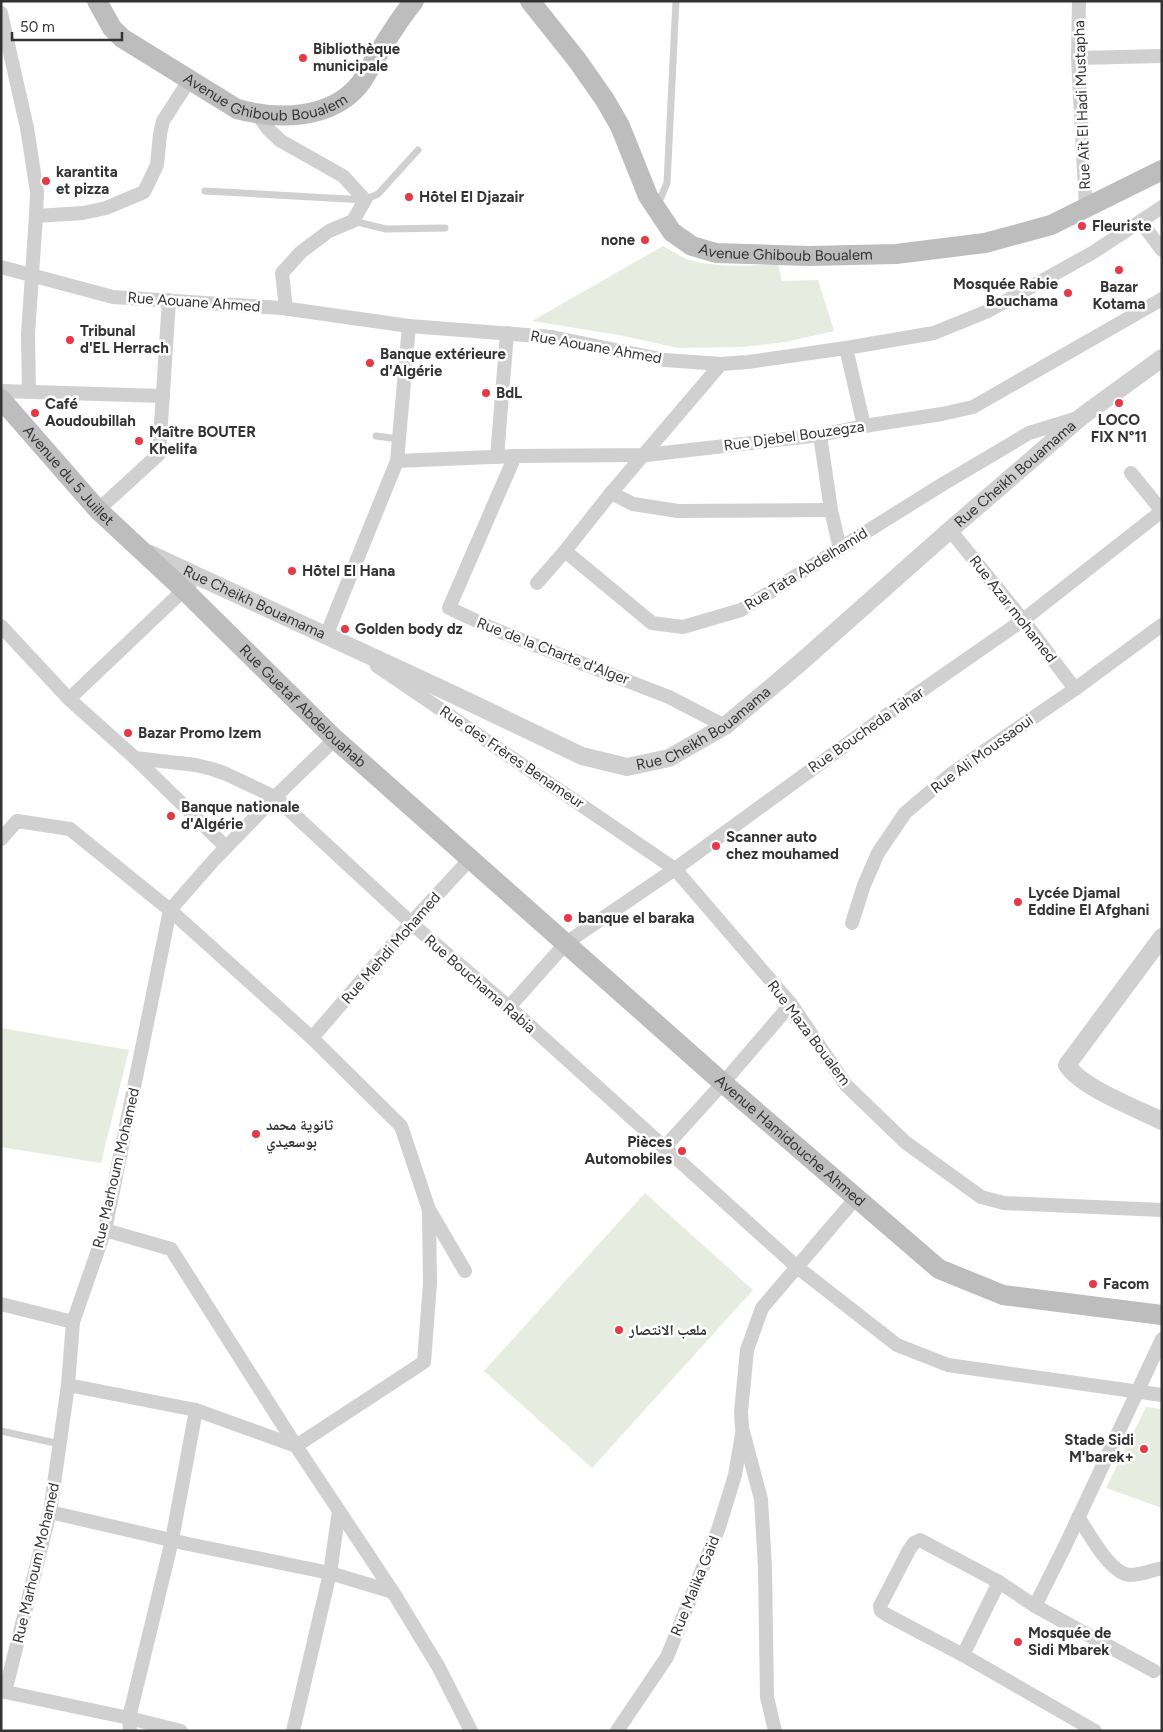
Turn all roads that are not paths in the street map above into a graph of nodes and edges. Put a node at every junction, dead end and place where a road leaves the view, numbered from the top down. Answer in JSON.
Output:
{"nodes":[{"id":1,"x":97,"y":1,"type":"edge"},
{"id":2,"x":414,"y":1,"type":"edge"},
{"id":3,"x":530,"y":1,"type":"edge"},
{"id":4,"x":676,"y":1,"type":"edge"},
{"id":5,"x":1079,"y":1,"type":"edge"},
{"id":6,"x":1,"y":13,"type":"edge"},
{"id":7,"x":1162,"y":56,"type":"edge"},
{"id":8,"x":1078,"y":58,"type":"junction"},
{"id":9,"x":190,"y":79,"type":"junction"},
{"id":10,"x":258,"y":115,"type":"junction"},
{"id":11,"x":418,"y":150,"type":"dead end"},
{"id":12,"x":1162,"y":170,"type":"edge"},
{"id":13,"x":205,"y":191,"type":"dead end"},
{"id":14,"x":365,"y":200,"type":"junction"},
{"id":15,"x":656,"y":208,"type":"junction"},
{"id":16,"x":1162,"y":208,"type":"edge"},
{"id":17,"x":1086,"y":209,"type":"junction"},
{"id":18,"x":36,"y":216,"type":"junction"},
{"id":19,"x":353,"y":221,"type":"junction"},
{"id":20,"x":1141,"y":222,"type":"junction"},
{"id":21,"x":445,"y":228,"type":"dead end"},
{"id":22,"x":1162,"y":250,"type":"edge"},
{"id":23,"x":1,"y":267,"type":"edge"},
{"id":24,"x":31,"y":275,"type":"junction"},
{"id":25,"x":1162,"y":299,"type":"edge"},
{"id":26,"x":169,"y":300,"type":"junction"},
{"id":27,"x":286,"y":308,"type":"junction"},
{"id":28,"x":409,"y":326,"type":"junction"},
{"id":29,"x":507,"y":333,"type":"junction"},
{"id":30,"x":846,"y":348,"type":"junction"},
{"id":31,"x":1162,"y":358,"type":"edge"},
{"id":32,"x":721,"y":364,"type":"junction"},
{"id":33,"x":1,"y":391,"type":"edge"},
{"id":34,"x":29,"y":392,"type":"junction"},
{"id":35,"x":163,"y":396,"type":"junction"},
{"id":36,"x":1,"y":399,"type":"edge"},
{"id":37,"x":1081,"y":417,"type":"junction"},
{"id":38,"x":864,"y":426,"type":"junction"},
{"id":39,"x":820,"y":434,"type":"junction"},
{"id":40,"x":376,"y":436,"type":"dead end"},
{"id":41,"x":399,"y":439,"type":"junction"},
{"id":42,"x":646,"y":455,"type":"junction"},
{"id":43,"x":515,"y":456,"type":"junction"},
{"id":44,"x":497,"y":457,"type":"junction"},
{"id":45,"x":397,"y":461,"type":"junction"},
{"id":46,"x":1131,"y":473,"type":"dead end"},
{"id":47,"x":612,"y":493,"type":"junction"},
{"id":48,"x":98,"y":510,"type":"junction"},
{"id":49,"x":830,"y":510,"type":"junction"},
{"id":50,"x":1162,"y":511,"type":"edge"},
{"id":51,"x":950,"y":530,"type":"junction"},
{"id":52,"x":139,"y":549,"type":"junction"},
{"id":53,"x":840,"y":549,"type":"junction"},
{"id":54,"x":565,"y":551,"type":"junction"},
{"id":55,"x":198,"y":576,"type":"junction"},
{"id":56,"x":537,"y":583,"type":"dead end"},
{"id":57,"x":184,"y":590,"type":"junction"},
{"id":58,"x":505,"y":619,"type":"dead end"},
{"id":59,"x":1023,"y":620,"type":"junction"},
{"id":60,"x":1162,"y":625,"type":"edge"},
{"id":61,"x":1,"y":626,"type":"edge"},
{"id":62,"x":496,"y":630,"type":"junction"},
{"id":63,"x":326,"y":636,"type":"junction"},
{"id":64,"x":349,"y":646,"type":"junction"},
{"id":65,"x":1075,"y":689,"type":"junction"},
{"id":66,"x":69,"y":699,"type":"junction"},
{"id":67,"x":725,"y":726,"type":"junction"},
{"id":68,"x":335,"y":739,"type":"junction"},
{"id":69,"x":135,"y":758,"type":"junction"},
{"id":70,"x":275,"y":797,"type":"junction"},
{"id":71,"x":1,"y":839,"type":"edge"},
{"id":72,"x":226,"y":847,"type":"junction"},
{"id":73,"x":471,"y":858,"type":"junction"},
{"id":74,"x":675,"y":869,"type":"junction"},
{"id":75,"x":170,"y":910,"type":"junction"},
{"id":76,"x":411,"y":923,"type":"junction"},
{"id":77,"x":852,"y":923,"type":"dead end"},
{"id":78,"x":1162,"y":937,"type":"edge"},
{"id":79,"x":566,"y":943,"type":"junction"},
{"id":80,"x":791,"y":1004,"type":"junction"},
{"id":81,"x":509,"y":1007,"type":"junction"},
{"id":82,"x":312,"y":1038,"type":"junction"},
{"id":83,"x":723,"y":1083,"type":"junction"},
{"id":84,"x":1162,"y":1121,"type":"edge"},
{"id":85,"x":664,"y":1148,"type":"junction"},
{"id":86,"x":856,"y":1198,"type":"junction"},
{"id":87,"x":429,"y":1210,"type":"junction"},
{"id":88,"x":1162,"y":1210,"type":"edge"},
{"id":89,"x":105,"y":1230,"type":"junction"},
{"id":90,"x":797,"y":1267,"type":"junction"},
{"id":91,"x":465,"y":1271,"type":"dead end"},
{"id":92,"x":1,"y":1304,"type":"edge"},
{"id":93,"x":1162,"y":1315,"type":"edge"},
{"id":94,"x":73,"y":1322,"type":"junction"},
{"id":95,"x":1162,"y":1339,"type":"edge"},
{"id":96,"x":68,"y":1385,"type":"junction"},
{"id":97,"x":1138,"y":1392,"type":"junction"},
{"id":98,"x":1162,"y":1395,"type":"edge"},
{"id":99,"x":196,"y":1410,"type":"junction"},
{"id":100,"x":742,"y":1428,"type":"junction"},
{"id":101,"x":1,"y":1431,"type":"edge"},
{"id":102,"x":60,"y":1444,"type":"junction"},
{"id":103,"x":296,"y":1446,"type":"junction"},
{"id":104,"x":339,"y":1511,"type":"junction"},
{"id":105,"x":50,"y":1512,"type":"junction"},
{"id":106,"x":1078,"y":1517,"type":"junction"},
{"id":107,"x":172,"y":1540,"type":"junction"},
{"id":108,"x":1162,"y":1568,"type":"edge"},
{"id":109,"x":330,"y":1573,"type":"junction"},
{"id":110,"x":999,"y":1582,"type":"junction"},
{"id":111,"x":393,"y":1592,"type":"junction"},
{"id":112,"x":1034,"y":1606,"type":"junction"},
{"id":113,"x":963,"y":1655,"type":"junction"},
{"id":114,"x":1154,"y":1671,"type":"dead end"},
{"id":115,"x":3,"y":1692,"type":"edge"},
{"id":116,"x":130,"y":1724,"type":"edge"},
{"id":117,"x":181,"y":1731,"type":"edge"},
{"id":118,"x":292,"y":1731,"type":"edge"},
{"id":119,"x":471,"y":1731,"type":"edge"},
{"id":120,"x":617,"y":1731,"type":"edge"},
{"id":121,"x":775,"y":1731,"type":"edge"},
{"id":122,"x":1095,"y":1731,"type":"edge"}],
"edges":[{"from":1,"to":9,"type":"main road","name":"Avenue Ghiboub Boualem"},
{"from":2,"to":10,"type":"main road","name":"Avenue Ghiboub Boualem"},
{"from":3,"to":15,"type":"main road","name":"Avenue Ghiboub Boualem"},
{"from":4,"to":15,"type":"lane"},
{"from":5,"to":8,"type":"street","name":"Rue Aït El Hadi Mustapha"},
{"from":6,"to":18,"type":"street"},
{"from":7,"to":8,"type":"street"},
{"from":8,"to":17,"type":"street","name":"Rue Aït El Hadi Mustapha"},
{"from":9,"to":10,"type":"main road","name":"Avenue Ghiboub Boualem"},
{"from":9,"to":18,"type":"street"},
{"from":10,"to":14,"type":"street"},
{"from":11,"to":14,"type":"lane"},
{"from":12,"to":17,"type":"main road","name":"Avenue Ghiboub Boualem"},
{"from":13,"to":14,"type":"lane"},
{"from":14,"to":19,"type":"street"},
{"from":15,"to":17,"type":"main road","name":"Avenue Ghiboub Boualem"},
{"from":16,"to":20,"type":"street","name":"Rue Aouane Ahmed"},
{"from":18,"to":24,"type":"street"},
{"from":19,"to":21,"type":"lane"},
{"from":19,"to":27,"type":"street"},
{"from":20,"to":22,"type":"street"},
{"from":20,"to":30,"type":"street","name":"Rue Aouane Ahmed"},
{"from":23,"to":24,"type":"street","name":"Rue Aouane Ahmed"},
{"from":24,"to":26,"type":"street","name":"Rue Aouane Ahmed"},
{"from":24,"to":34,"type":"street"},
{"from":25,"to":38,"type":"street","name":"Rue Djebel Bouzegza"},
{"from":26,"to":27,"type":"street","name":"Rue Aouane Ahmed"},
{"from":26,"to":35,"type":"street"},
{"from":27,"to":28,"type":"street","name":"Rue Aouane Ahmed"},
{"from":28,"to":29,"type":"street","name":"Rue Aouane Ahmed"},
{"from":28,"to":41,"type":"street"},
{"from":29,"to":32,"type":"street","name":"Rue Aouane Ahmed"},
{"from":29,"to":44,"type":"street"},
{"from":30,"to":32,"type":"street","name":"Rue Aouane Ahmed"},
{"from":30,"to":38,"type":"street"},
{"from":31,"to":37,"type":"street","name":"Rue Cheikh Bouamama"},
{"from":32,"to":42,"type":"street"},
{"from":33,"to":34,"type":"street"},
{"from":34,"to":35,"type":"street"},
{"from":35,"to":48,"type":"street"},
{"from":36,"to":48,"type":"main road","name":"Avenue du 5 Juillet"},
{"from":37,"to":51,"type":"street","name":"Rue Cheikh Bouamama"},
{"from":37,"to":53,"type":"street","name":"Rue Tata Abdelhamid"},
{"from":38,"to":39,"type":"street","name":"Rue Djebel Bouzegza"},
{"from":39,"to":42,"type":"street","name":"Rue Djebel Bouzegza"},
{"from":39,"to":49,"type":"street"},
{"from":40,"to":41,"type":"lane"},
{"from":41,"to":45,"type":"street"},
{"from":42,"to":43,"type":"street","name":"Rue Djebel Bouzegza"},
{"from":42,"to":47,"type":"street"},
{"from":43,"to":44,"type":"street","name":"Rue Djebel Bouzegza"},
{"from":43,"to":62,"type":"street","name":"Rue de la Charte d'Alger"},
{"from":44,"to":45,"type":"street","name":"Rue Djebel Bouzegza"},
{"from":45,"to":63,"type":"street"},
{"from":46,"to":50,"type":"street"},
{"from":47,"to":49,"type":"street"},
{"from":47,"to":54,"type":"street"},
{"from":48,"to":52,"type":"main road","name":"Avenue du 5 Juillet"},
{"from":49,"to":53,"type":"street"},
{"from":50,"to":59,"type":"street","name":"Rue Boucheda Tahar"},
{"from":51,"to":59,"type":"street","name":"Rue Azar mohamed"},
{"from":51,"to":67,"type":"street","name":"Rue Cheikh Bouamama"},
{"from":52,"to":55,"type":"street","name":"Rue Cheikh Bouamama"},
{"from":52,"to":57,"type":"main road","name":"Rue Guetaf Abdelouahab"},
{"from":53,"to":54,"type":"street","name":"Rue Tata Abdelhamid"},
{"from":54,"to":56,"type":"street"},
{"from":55,"to":57,"type":"street"},
{"from":55,"to":63,"type":"street","name":"Rue Cheikh Bouamama"},
{"from":57,"to":66,"type":"street"},
{"from":57,"to":68,"type":"main road","name":"Rue Guetaf Abdelouahab"},
{"from":58,"to":62,"type":"street"},
{"from":59,"to":65,"type":"street","name":"Rue Azar mohamed"},
{"from":59,"to":74,"type":"street","name":"Rue Boucheda Tahar"},
{"from":60,"to":65,"type":"street","name":"Rue Ali Moussaoui"},
{"from":61,"to":66,"type":"street"},
{"from":62,"to":67,"type":"street","name":"Rue de la Charte d'Alger"},
{"from":63,"to":64,"type":"street","name":"Rue Cheikh Bouamama"},
{"from":64,"to":67,"type":"street","name":"Rue Cheikh Bouamama"},
{"from":64,"to":74,"type":"street","name":"Rue des Frères Benameur"},
{"from":65,"to":77,"type":"street","name":"Rue Ali Moussaoui"},
{"from":66,"to":69,"type":"street"},
{"from":68,"to":70,"type":"street"},
{"from":68,"to":73,"type":"main road","name":"Rue Guetaf Abdelouahab"},
{"from":69,"to":70,"type":"street","name":"Rue Bouchama Rabia"},
{"from":69,"to":72,"type":"street"},
{"from":70,"to":72,"type":"street"},
{"from":70,"to":76,"type":"street","name":"Rue Bouchama Rabia"},
{"from":71,"to":75,"type":"street"},
{"from":72,"to":75,"type":"street"},
{"from":73,"to":76,"type":"street","name":"Rue Mehdi Mohamed"},
{"from":73,"to":79,"type":"main road","name":"Avenue Hamidouche Ahmed"},
{"from":74,"to":79,"type":"street","name":"Rue Boucheda Tahar"},
{"from":74,"to":80,"type":"street","name":"Rue Maza Boualem"},
{"from":75,"to":82,"type":"street"},
{"from":75,"to":89,"type":"street","name":"Rue Marhoum Mohamed"},
{"from":76,"to":81,"type":"street","name":"Rue Bouchama Rabia"},
{"from":76,"to":82,"type":"street","name":"Rue Mehdi Mohamed"},
{"from":78,"to":84,"type":"street"},
{"from":79,"to":81,"type":"street","name":"Rue Boucheda Tahar"},
{"from":79,"to":83,"type":"main road","name":"Avenue Hamidouche Ahmed"},
{"from":80,"to":83,"type":"street"},
{"from":80,"to":88,"type":"street","name":"Rue Maza Boualem"},
{"from":81,"to":85,"type":"street","name":"Rue Bouchama Rabia"},
{"from":82,"to":87,"type":"street"},
{"from":83,"to":85,"type":"street"},
{"from":83,"to":86,"type":"main road","name":"Avenue Hamidouche Ahmed"},
{"from":85,"to":90,"type":"street","name":"Rue Bouchama Rabia"},
{"from":86,"to":90,"type":"street"},
{"from":86,"to":93,"type":"main road","name":"Avenue Hamidouche Ahmed"},
{"from":87,"to":91,"type":"street"},
{"from":87,"to":103,"type":"street"},
{"from":89,"to":94,"type":"street","name":"Rue Marhoum Mohamed"},
{"from":89,"to":103,"type":"street"},
{"from":90,"to":97,"type":"street","name":"Rue Bouchama Rabia"},
{"from":90,"to":100,"type":"street"},
{"from":92,"to":94,"type":"street"},
{"from":94,"to":96,"type":"street","name":"Rue Marhoum Mohamed"},
{"from":95,"to":97,"type":"street"},
{"from":96,"to":99,"type":"street"},
{"from":96,"to":102,"type":"street","name":"Rue Marhoum Mohamed"},
{"from":97,"to":98,"type":"street","name":"Rue Bouchama Rabia"},
{"from":97,"to":106,"type":"street"},
{"from":99,"to":103,"type":"street"},
{"from":99,"to":107,"type":"street"},
{"from":100,"to":120,"type":"street","name":"Rue Malika Gaïd"},
{"from":100,"to":121,"type":"street"},
{"from":101,"to":102,"type":"lane"},
{"from":102,"to":105,"type":"street","name":"Rue Marhoum Mohamed"},
{"from":103,"to":104,"type":"street"},
{"from":104,"to":109,"type":"street"},
{"from":104,"to":111,"type":"street"},
{"from":105,"to":107,"type":"street"},
{"from":105,"to":115,"type":"street","name":"Rue Marhoum Mohamed"},
{"from":106,"to":108,"type":"street"},
{"from":106,"to":112,"type":"street"},
{"from":107,"to":109,"type":"street"},
{"from":107,"to":116,"type":"street"},
{"from":109,"to":111,"type":"street"},
{"from":109,"to":118,"type":"street"},
{"from":110,"to":112,"type":"street"},
{"from":110,"to":113,"type":"street"},
{"from":110,"to":113,"type":"street"},
{"from":111,"to":119,"type":"street"},
{"from":112,"to":114,"type":"street"},
{"from":113,"to":122,"type":"street"},
{"from":115,"to":116,"type":"street"},
{"from":116,"to":117,"type":"street"}]}
